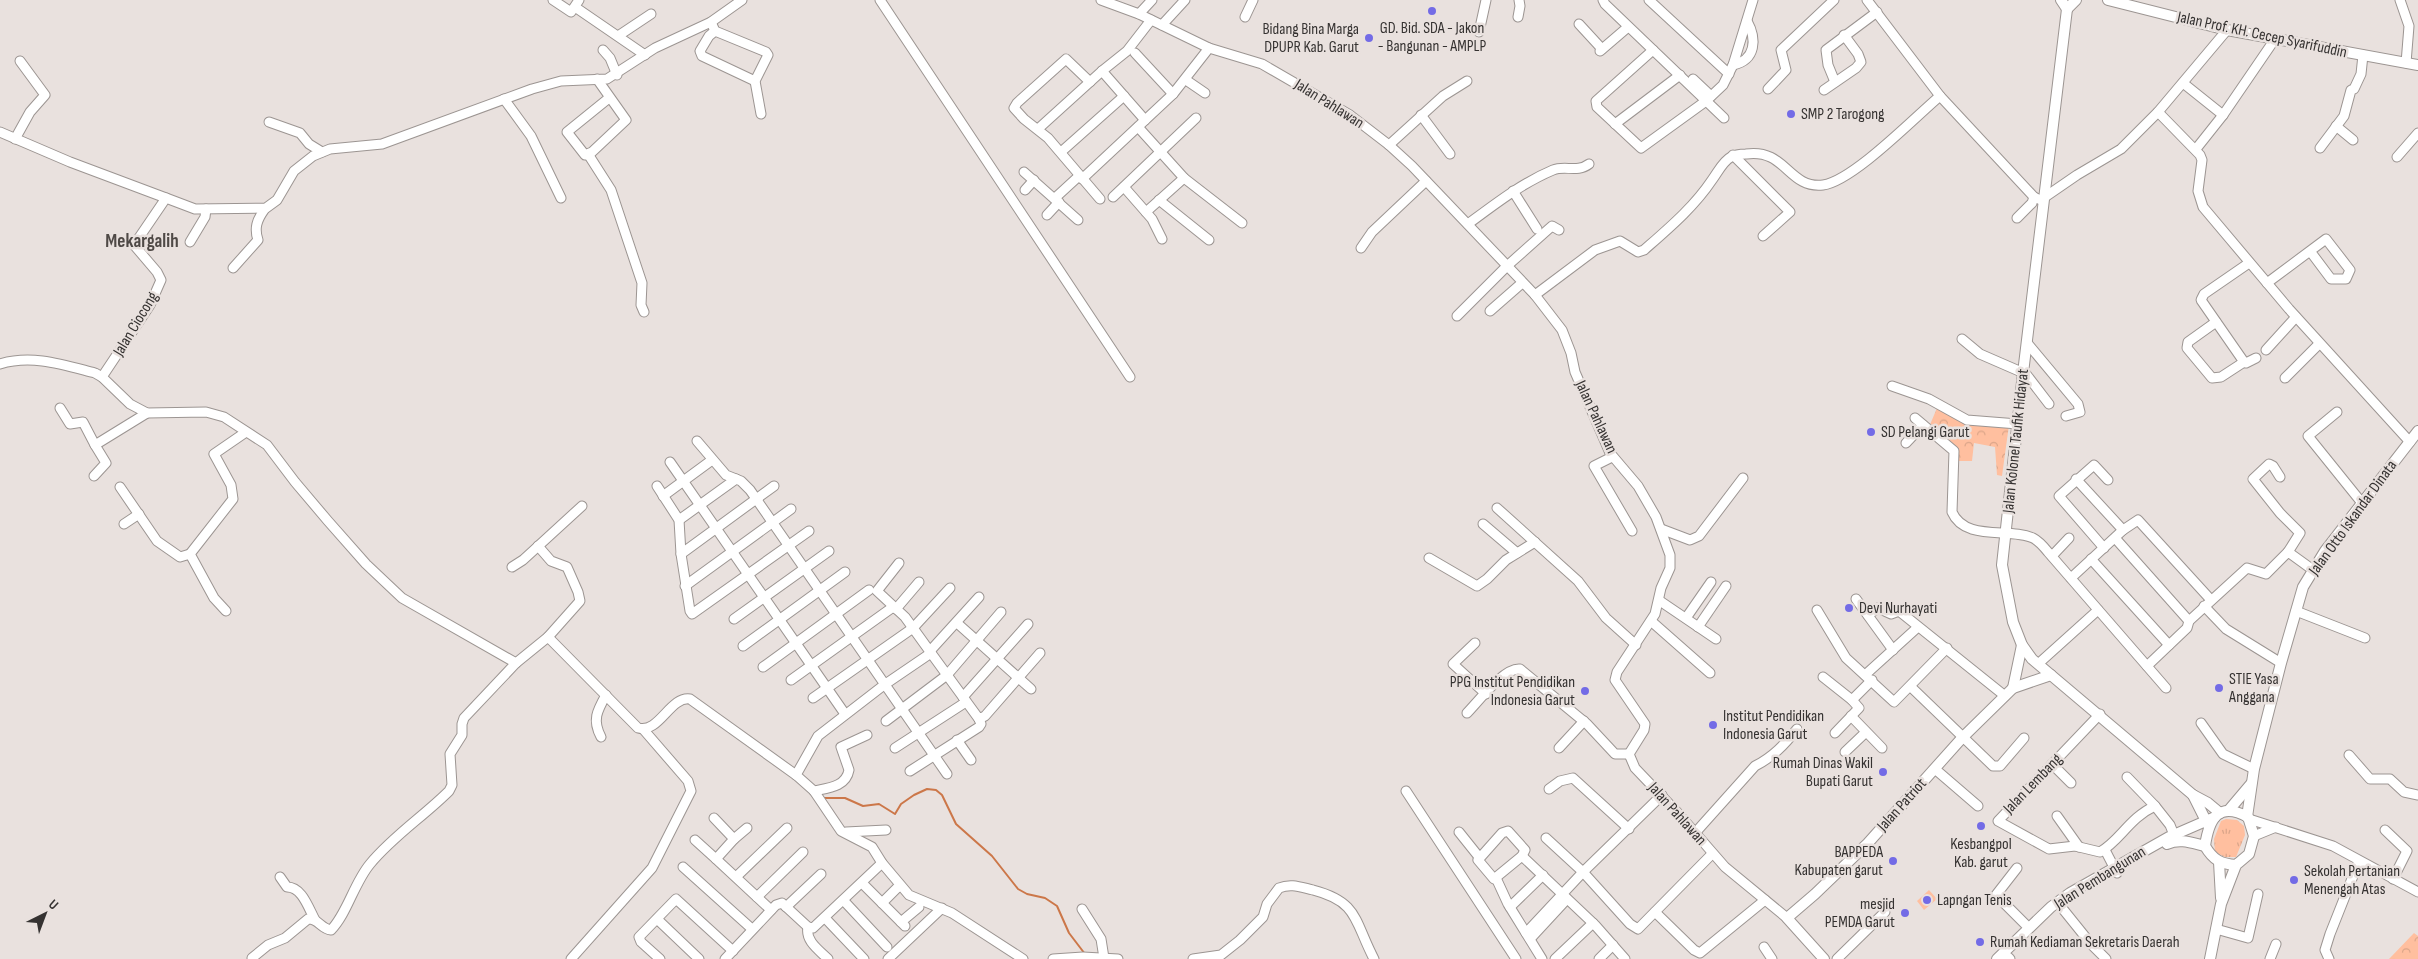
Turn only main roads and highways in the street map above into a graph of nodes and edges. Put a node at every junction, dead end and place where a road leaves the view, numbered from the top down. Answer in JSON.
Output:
{"nodes":[{"id":1,"x":2076,"y":0,"type":"edge"},
{"id":2,"x":2108,"y":0,"type":"edge"},
{"id":3,"x":2064,"y":4,"type":"edge"},
{"id":4,"x":2418,"y":65,"type":"edge"},
{"id":5,"x":2418,"y":431,"type":"edge"},
{"id":6,"x":2022,"y":645,"type":"junction"},
{"id":7,"x":2051,"y":675,"type":"junction"},
{"id":8,"x":2013,"y":688,"type":"junction"},
{"id":9,"x":2251,"y":784,"type":"junction"},
{"id":10,"x":2193,"y":794,"type":"junction"},
{"id":11,"x":2216,"y":817,"type":"junction"},
{"id":12,"x":2248,"y":818,"type":"junction"},
{"id":13,"x":2181,"y":837,"type":"junction"},
{"id":14,"x":2205,"y":846,"type":"junction"},
{"id":15,"x":2220,"y":862,"type":"junction"},
{"id":16,"x":2236,"y":865,"type":"junction"},
{"id":17,"x":2221,"y":904,"type":"junction"},
{"id":18,"x":2060,"y":905,"type":"junction"},
{"id":19,"x":1787,"y":918,"type":"joint"},
{"id":20,"x":1824,"y":959,"type":"edge"},
{"id":21,"x":2003,"y":959,"type":"edge"},
{"id":22,"x":2210,"y":959,"type":"edge"}],
"edges":[{"from":1,"to":3,"type":"main road"},
{"from":2,"to":4,"type":"main road","name":"Jalan Prof. KH. Cecep Syarifuddin"},
{"from":3,"to":6,"type":"main road","name":"Jalan Kolonel Taufik Hidayat"},
{"from":5,"to":9,"type":"main road","name":"Jalan Otto Iskandar Dinata"},
{"from":6,"to":7,"type":"main road","name":"Jalan Kolonel Taufik Hidayat"},
{"from":6,"to":8,"type":"main road"},
{"from":7,"to":8,"type":"main road","name":"Jalan Patriot"},
{"from":7,"to":10,"type":"main road","name":"Jalan Kolonel Taufik Hidayat"},
{"from":8,"to":19,"type":"main road","name":"Jalan Patriot"},
{"from":9,"to":11,"type":"main road"},
{"from":9,"to":12,"type":"main road","name":"Jalan Otto Iskandar Dinata"},
{"from":10,"to":11,"type":"main road"},
{"from":10,"to":11,"type":"main road","name":"Jalan Kolonel Taufik Hidayat"},
{"from":11,"to":12,"type":"main road"},
{"from":11,"to":13,"type":"main road","name":"Jalan Pembangunan"},
{"from":11,"to":14,"type":"main road"},
{"from":12,"to":16,"type":"main road"},
{"from":13,"to":14,"type":"main road"},
{"from":13,"to":18,"type":"main road","name":"Jalan Pembangunan"},
{"from":14,"to":15,"type":"main road"},
{"from":15,"to":16,"type":"main road"},
{"from":15,"to":17,"type":"main road"},
{"from":16,"to":17,"type":"main road"},
{"from":17,"to":22,"type":"main road"},
{"from":18,"to":21,"type":"main road","name":"Jalan Pembangunan"},
{"from":18,"to":21,"type":"main road","name":"Jalan Pembangunan"},
{"from":19,"to":20,"type":"main road","name":"Jalan Pahlawan"}]}
